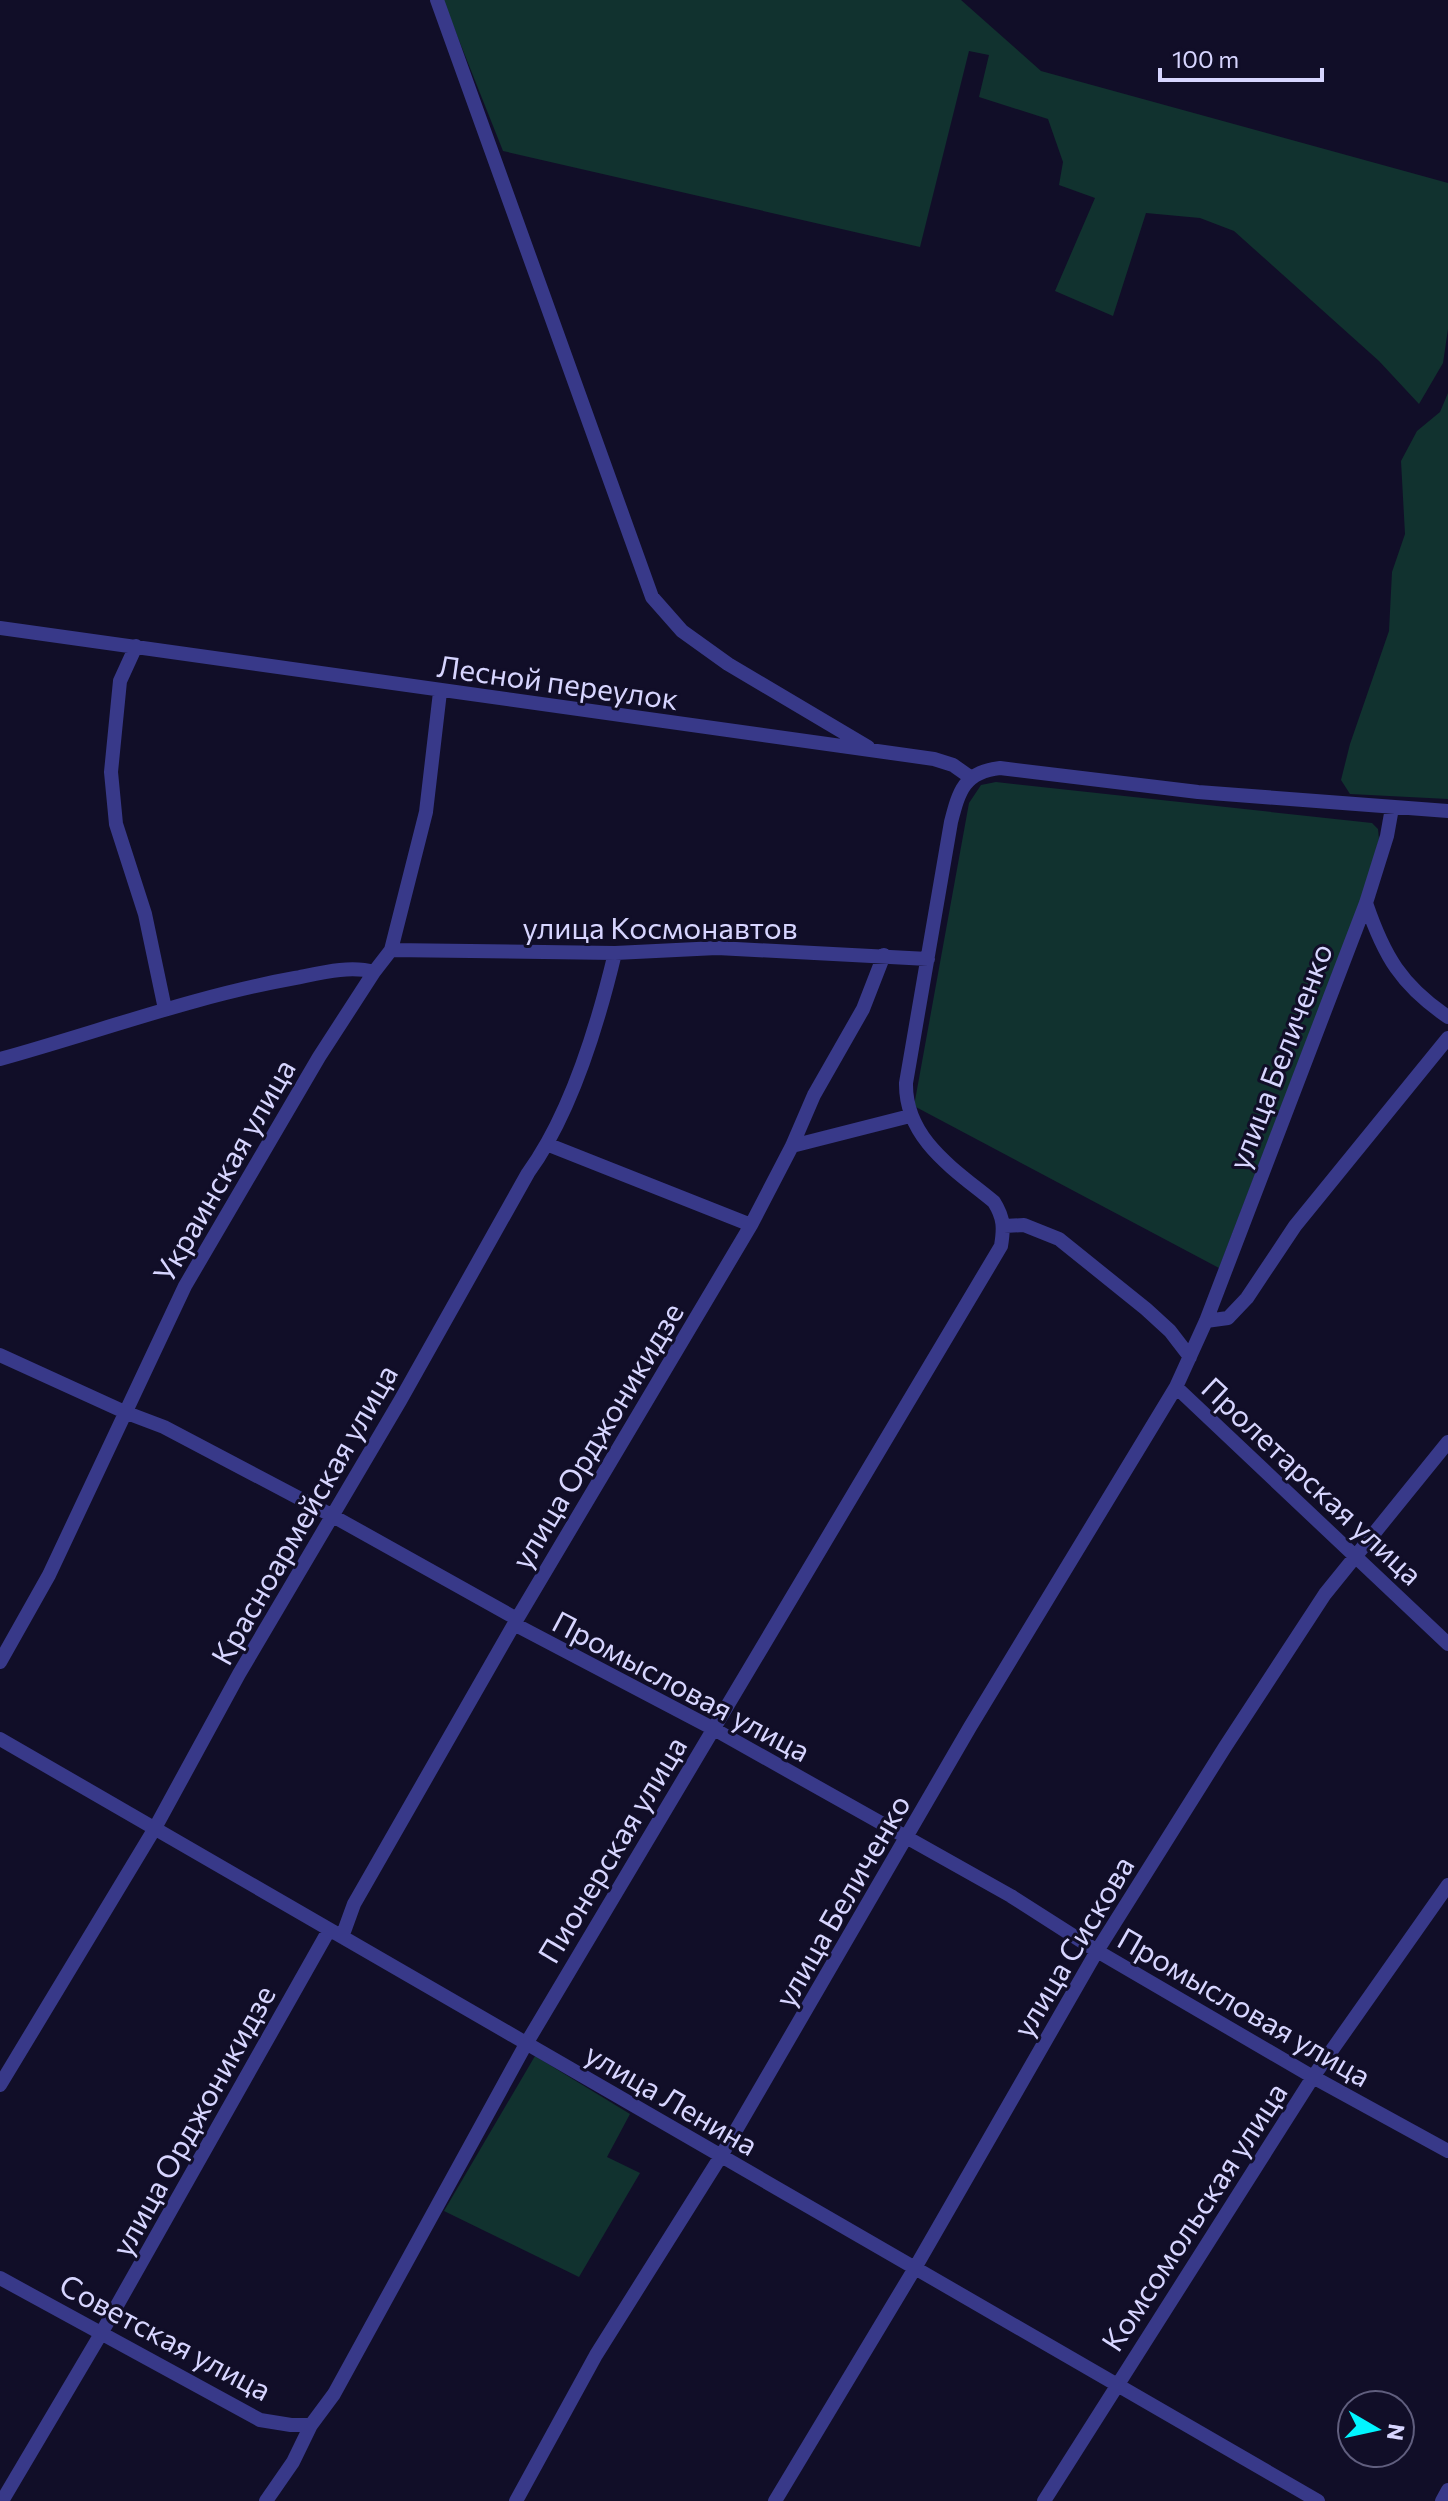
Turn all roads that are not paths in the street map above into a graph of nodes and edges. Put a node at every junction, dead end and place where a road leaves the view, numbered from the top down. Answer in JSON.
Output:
{"nodes":[{"id":1,"x":437,"y":0,"type":"edge"},
{"id":2,"x":0,"y":628,"type":"edge"},
{"id":3,"x":136,"y":646,"type":"junction"},
{"id":4,"x":440,"y":692,"type":"junction"},
{"id":5,"x":876,"y":751,"type":"junction"},
{"id":6,"x":970,"y":777,"type":"junction"},
{"id":7,"x":1392,"y":808,"type":"junction"},
{"id":8,"x":1448,"y":811,"type":"edge"},
{"id":9,"x":1366,"y":903,"type":"junction"},
{"id":10,"x":391,"y":950,"type":"junction"},
{"id":11,"x":615,"y":953,"type":"junction"},
{"id":12,"x":884,"y":955,"type":"junction"},
{"id":13,"x":928,"y":959,"type":"junction"},
{"id":14,"x":374,"y":972,"type":"junction"},
{"id":15,"x":165,"y":1009,"type":"junction"},
{"id":16,"x":1448,"y":1017,"type":"edge"},
{"id":17,"x":1448,"y":1038,"type":"edge"},
{"id":18,"x":0,"y":1059,"type":"edge"},
{"id":19,"x":910,"y":1116,"type":"junction"},
{"id":20,"x":549,"y":1145,"type":"junction"},
{"id":21,"x":792,"y":1146,"type":"junction"},
{"id":22,"x":751,"y":1225,"type":"junction"},
{"id":23,"x":1004,"y":1226,"type":"junction"},
{"id":24,"x":1206,"y":1321,"type":"junction"},
{"id":25,"x":0,"y":1355,"type":"edge"},
{"id":26,"x":1190,"y":1357,"type":"junction"},
{"id":27,"x":1176,"y":1387,"type":"junction"},
{"id":28,"x":127,"y":1413,"type":"junction"},
{"id":29,"x":1448,"y":1442,"type":"edge"},
{"id":30,"x":331,"y":1515,"type":"junction"},
{"id":31,"x":1355,"y":1554,"type":"junction"},
{"id":32,"x":516,"y":1622,"type":"junction"},
{"id":33,"x":1448,"y":1644,"type":"edge"},
{"id":34,"x":0,"y":1662,"type":"edge"},
{"id":35,"x":712,"y":1728,"type":"junction"},
{"id":36,"x":0,"y":1739,"type":"edge"},
{"id":37,"x":155,"y":1828,"type":"junction"},
{"id":38,"x":908,"y":1839,"type":"junction"},
{"id":39,"x":1448,"y":1885,"type":"edge"},
{"id":40,"x":336,"y":1934,"type":"junction"},
{"id":41,"x":1097,"y":1951,"type":"junction"},
{"id":42,"x":526,"y":2044,"type":"junction"},
{"id":43,"x":1313,"y":2077,"type":"junction"},
{"id":44,"x":0,"y":2085,"type":"edge"},
{"id":45,"x":1448,"y":2151,"type":"edge"},
{"id":46,"x":721,"y":2156,"type":"junction"},
{"id":47,"x":915,"y":2268,"type":"junction"},
{"id":48,"x":0,"y":2278,"type":"edge"},
{"id":49,"x":102,"y":2332,"type":"junction"},
{"id":50,"x":1116,"y":2385,"type":"junction"},
{"id":51,"x":311,"y":2425,"type":"junction"},
{"id":52,"x":1448,"y":2490,"type":"edge"},
{"id":53,"x":2,"y":2501,"type":"edge"},
{"id":54,"x":266,"y":2501,"type":"edge"},
{"id":55,"x":516,"y":2501,"type":"edge"},
{"id":56,"x":775,"y":2501,"type":"edge"},
{"id":57,"x":1044,"y":2501,"type":"edge"},
{"id":58,"x":1318,"y":2501,"type":"edge"},
{"id":59,"x":1442,"y":2501,"type":"edge"}],
"edges":[{"from":1,"to":5,"type":"street"},
{"from":2,"to":3,"type":"street","name":"Лесной переулок"},
{"from":3,"to":4,"type":"street","name":"Лесной переулок"},
{"from":3,"to":15,"type":"street"},
{"from":4,"to":5,"type":"street","name":"Лесной переулок"},
{"from":4,"to":10,"type":"street","name":"Украинская улица"},
{"from":5,"to":6,"type":"street","name":"Лесной переулок"},
{"from":6,"to":7,"type":"street"},
{"from":6,"to":13,"type":"street"},
{"from":7,"to":8,"type":"street"},
{"from":7,"to":9,"type":"street","name":"улица Беличенко"},
{"from":9,"to":16,"type":"street"},
{"from":9,"to":24,"type":"street","name":"улица Беличенко"},
{"from":10,"to":11,"type":"street","name":"улица Космонавтов"},
{"from":10,"to":14,"type":"street","name":"Украинская улица"},
{"from":11,"to":12,"type":"street","name":"улица Космонавтов"},
{"from":11,"to":20,"type":"street","name":"Красноармейская улица"},
{"from":12,"to":13,"type":"street","name":"улица Космонавтов"},
{"from":12,"to":21,"type":"street","name":"улица Орджоникидзе"},
{"from":13,"to":19,"type":"street"},
{"from":14,"to":15,"type":"street"},
{"from":14,"to":28,"type":"street","name":"Украинская улица"},
{"from":15,"to":18,"type":"street"},
{"from":17,"to":24,"type":"street"},
{"from":19,"to":21,"type":"street"},
{"from":19,"to":23,"type":"street"},
{"from":20,"to":22,"type":"street"},
{"from":20,"to":30,"type":"street","name":"Красноармейская улица"},
{"from":21,"to":22,"type":"street","name":"улица Орджоникидзе"},
{"from":22,"to":32,"type":"street","name":"улица Орджоникидзе"},
{"from":23,"to":26,"type":"street","name":"Пролетарская улица"},
{"from":23,"to":35,"type":"street","name":"Пионерская улица"},
{"from":24,"to":26,"type":"street","name":"улица Беличенко"},
{"from":25,"to":28,"type":"street","name":"Промысловая улица"},
{"from":26,"to":27,"type":"street","name":"улица Беличенко"},
{"from":27,"to":31,"type":"street","name":"Пролетарская улица"},
{"from":27,"to":38,"type":"street","name":"улица Беличенко"},
{"from":28,"to":30,"type":"street","name":"Промысловая улица"},
{"from":28,"to":34,"type":"street","name":"Украинская улица"},
{"from":29,"to":31,"type":"street","name":"улица Сискова"},
{"from":30,"to":32,"type":"street","name":"Промысловая улица"},
{"from":30,"to":37,"type":"street","name":"Красноармейская улица"},
{"from":31,"to":33,"type":"street","name":"Пролетарская улица"},
{"from":31,"to":41,"type":"street","name":"улица Сискова"},
{"from":32,"to":35,"type":"street","name":"Промысловая улица"},
{"from":32,"to":40,"type":"street","name":"улица Орджоникидзе"},
{"from":35,"to":38,"type":"street","name":"Промысловая улица"},
{"from":35,"to":42,"type":"street","name":"Пионерская улица"},
{"from":36,"to":37,"type":"street","name":"улица Ленина"},
{"from":37,"to":40,"type":"street","name":"улица Ленина"},
{"from":37,"to":44,"type":"street","name":"Красноармейская улица"},
{"from":38,"to":41,"type":"street","name":"Промысловая улица"},
{"from":38,"to":46,"type":"street","name":"улица Беличенко"},
{"from":39,"to":43,"type":"street","name":"Комсомольская улица"},
{"from":40,"to":42,"type":"street","name":"улица Ленина"},
{"from":40,"to":49,"type":"street","name":"улица Орджоникидзе"},
{"from":41,"to":43,"type":"street","name":"Промысловая улица"},
{"from":41,"to":47,"type":"street","name":"улица Сискова"},
{"from":42,"to":46,"type":"street","name":"улица Ленина"},
{"from":42,"to":51,"type":"street","name":"Пионерская улица"},
{"from":43,"to":45,"type":"street","name":"Промысловая улица"},
{"from":43,"to":50,"type":"street","name":"Комсомольская улица"},
{"from":46,"to":47,"type":"street","name":"улица Ленина"},
{"from":46,"to":55,"type":"street","name":"улица Беличенко"},
{"from":47,"to":50,"type":"street","name":"улица Ленина"},
{"from":47,"to":56,"type":"street","name":"улица Сискова"},
{"from":48,"to":49,"type":"street","name":"Советская улица"},
{"from":49,"to":51,"type":"street","name":"Советская улица"},
{"from":49,"to":53,"type":"street","name":"улица Орджоникидзе"},
{"from":50,"to":57,"type":"street","name":"Комсомольская улица"},
{"from":50,"to":58,"type":"street","name":"улица Ленина"},
{"from":51,"to":54,"type":"street","name":"Пионерская улица"},
{"from":52,"to":59,"type":"street"}]}
